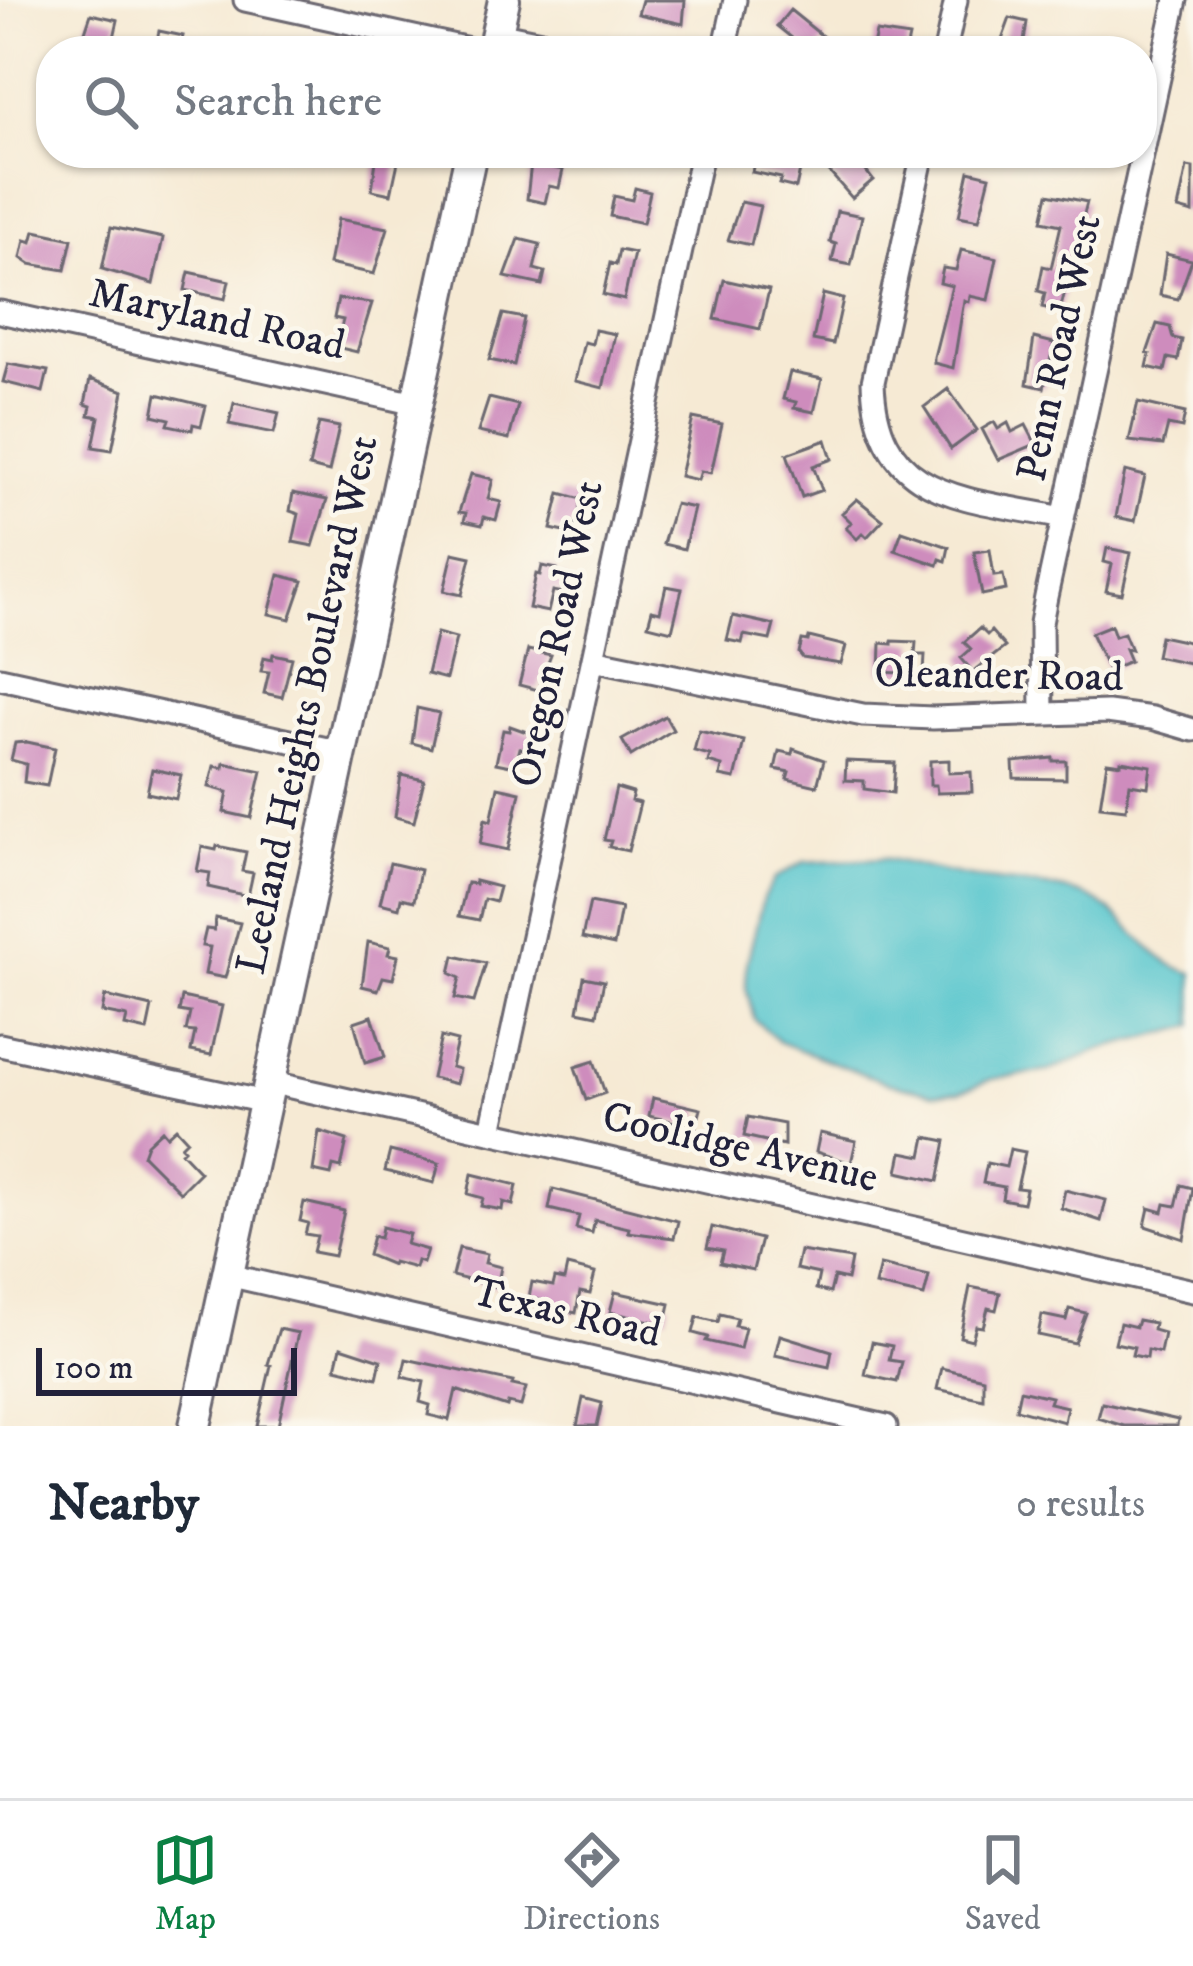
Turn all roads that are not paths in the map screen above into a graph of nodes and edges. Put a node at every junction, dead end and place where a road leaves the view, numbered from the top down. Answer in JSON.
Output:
{"nodes":[{"id":1,"x":244,"y":0,"type":"edge"},
{"id":2,"x":504,"y":0,"type":"edge"},
{"id":3,"x":735,"y":0,"type":"edge"},
{"id":4,"x":956,"y":0,"type":"edge"},
{"id":5,"x":1176,"y":0,"type":"edge"},
{"id":6,"x":440,"y":36,"type":"edge"},
{"id":7,"x":492,"y":36,"type":"edge"},
{"id":8,"x":727,"y":36,"type":"edge"},
{"id":9,"x":948,"y":36,"type":"edge"},
{"id":10,"x":1157,"y":88,"type":"edge"},
{"id":11,"x":468,"y":168,"type":"edge"},
{"id":12,"x":699,"y":168,"type":"edge"},
{"id":13,"x":920,"y":168,"type":"edge"},
{"id":14,"x":1140,"y":168,"type":"edge"},
{"id":15,"x":0,"y":313,"type":"edge"},
{"id":16,"x":416,"y":404,"type":"junction"},
{"id":17,"x":1064,"y":518,"type":"junction"},
{"id":18,"x":593,"y":659,"type":"junction"},
{"id":19,"x":0,"y":678,"type":"edge"},
{"id":20,"x":1042,"y":714,"type":"junction"},
{"id":21,"x":1193,"y":730,"type":"edge"},
{"id":22,"x":341,"y":752,"type":"junction"},
{"id":23,"x":0,"y":1045,"type":"edge"},
{"id":24,"x":267,"y":1092,"type":"junction"},
{"id":25,"x":490,"y":1131,"type":"junction"},
{"id":26,"x":228,"y":1275,"type":"junction"},
{"id":27,"x":1193,"y":1291,"type":"edge"},
{"id":28,"x":196,"y":1426,"type":"edge"},
{"id":29,"x":886,"y":1426,"type":"edge"}],
"edges":[{"from":1,"to":6,"type":"street"},
{"from":2,"to":7,"type":"main road"},
{"from":3,"to":8,"type":"street"},
{"from":4,"to":9,"type":"street"},
{"from":5,"to":10,"type":"street","name":"Penn Road West"},
{"from":11,"to":16,"type":"main road","name":"Leeland Heights Boulevard West"},
{"from":12,"to":18,"type":"street","name":"Oregon Road West"},
{"from":13,"to":17,"type":"street"},
{"from":14,"to":17,"type":"street","name":"Penn Road West"},
{"from":15,"to":16,"type":"street","name":"Maryland Road"},
{"from":16,"to":22,"type":"main road","name":"Leeland Heights Boulevard West"},
{"from":17,"to":20,"type":"street","name":"Penn Road West"},
{"from":18,"to":20,"type":"street","name":"Oleander Road"},
{"from":18,"to":25,"type":"street","name":"Oregon Road West"},
{"from":19,"to":22,"type":"street"},
{"from":20,"to":21,"type":"street","name":"Oleander Road"},
{"from":22,"to":24,"type":"main road","name":"Leeland Heights Boulevard West"},
{"from":23,"to":24,"type":"street","name":"Coolidge Avenue"},
{"from":24,"to":25,"type":"street","name":"Coolidge Avenue"},
{"from":24,"to":26,"type":"main road","name":"Leeland Heights Boulevard West"},
{"from":25,"to":27,"type":"street","name":"Coolidge Avenue"},
{"from":26,"to":28,"type":"main road","name":"Leeland Heights Boulevard West"},
{"from":26,"to":29,"type":"street","name":"Texas Road"}]}
